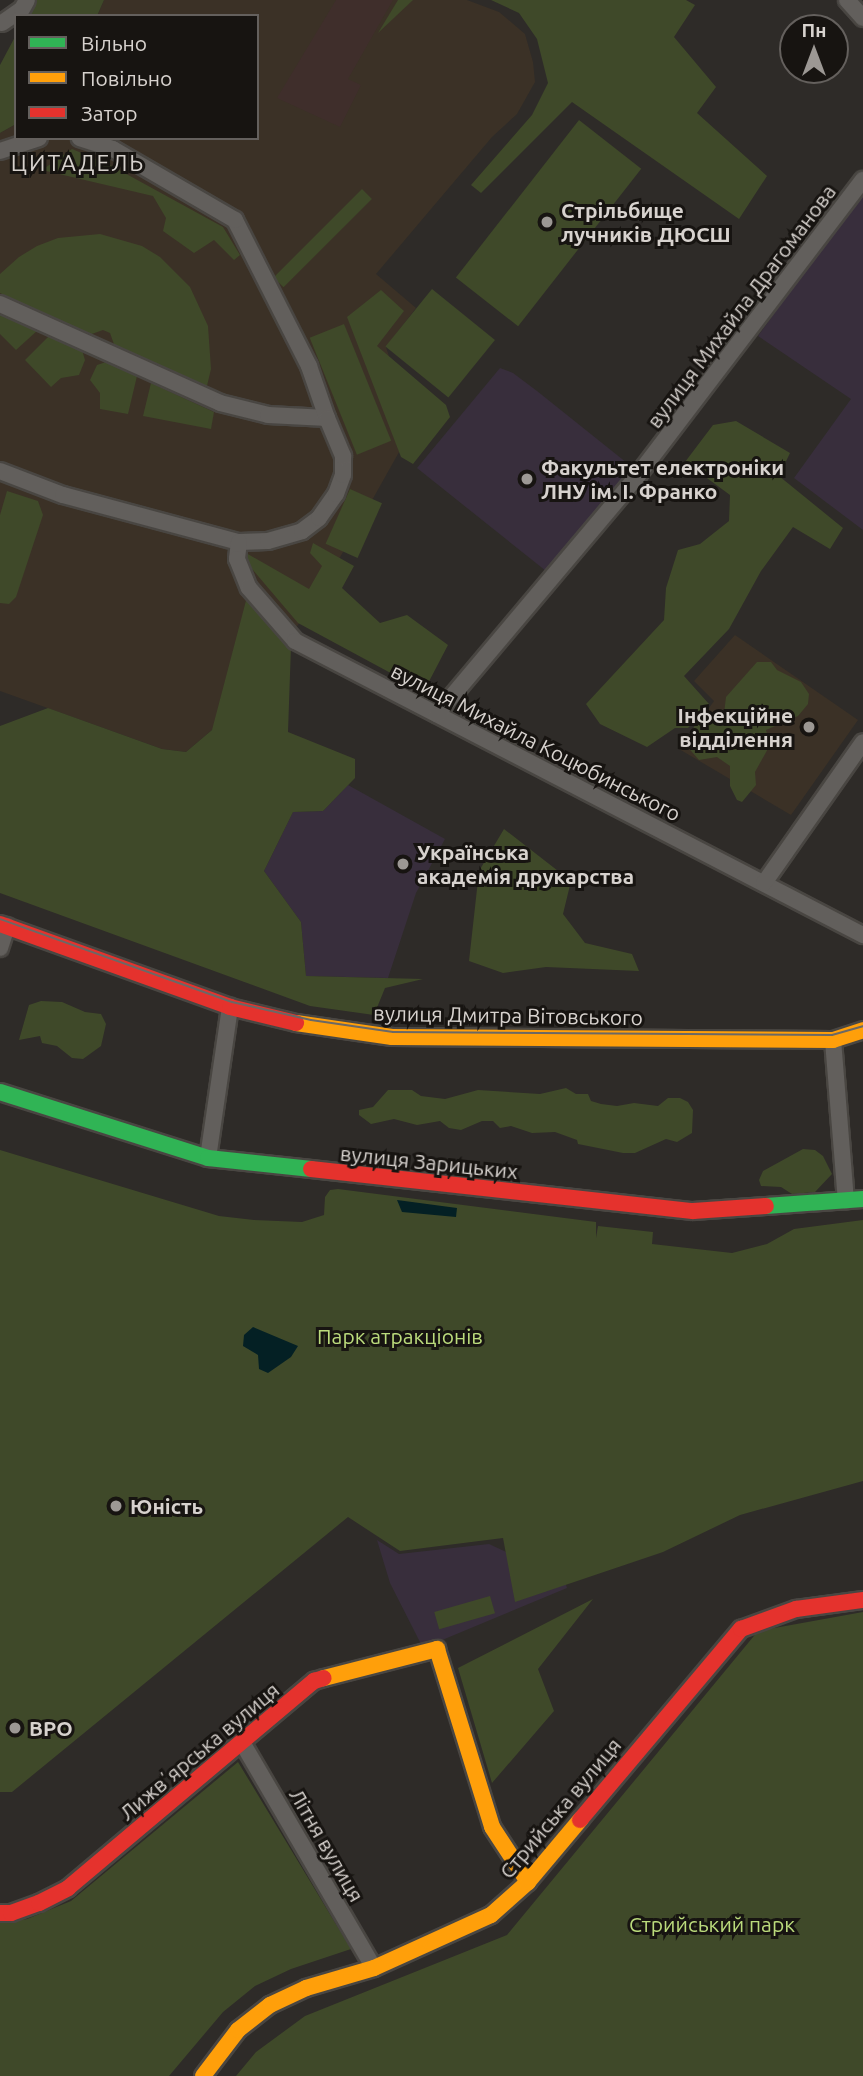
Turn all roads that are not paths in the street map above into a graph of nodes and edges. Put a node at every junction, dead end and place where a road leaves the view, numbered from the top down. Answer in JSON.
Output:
{"nodes":[{"id":1,"x":27,"y":0,"type":"edge"},
{"id":2,"x":847,"y":0,"type":"edge"},
{"id":3,"x":15,"y":14,"type":"edge"},
{"id":4,"x":863,"y":18,"type":"edge"},
{"id":5,"x":33,"y":140,"type":"edge"},
{"id":6,"x":86,"y":140,"type":"edge"},
{"id":7,"x":0,"y":151,"type":"edge"},
{"id":8,"x":863,"y":180,"type":"edge"},
{"id":9,"x":0,"y":304,"type":"edge"},
{"id":10,"x":327,"y":418,"type":"junction"},
{"id":11,"x":0,"y":471,"type":"edge"},
{"id":12,"x":239,"y":542,"type":"junction"},
{"id":13,"x":436,"y":714,"type":"junction"},
{"id":14,"x":863,"y":742,"type":"edge"},
{"id":15,"x":764,"y":883,"type":"junction"},
{"id":16,"x":4,"y":925,"type":"edge"},
{"id":17,"x":863,"y":935,"type":"edge"},
{"id":18,"x":0,"y":948,"type":"edge"},
{"id":19,"x":230,"y":1007,"type":"junction"},
{"id":20,"x":863,"y":1030,"type":"edge"},
{"id":21,"x":833,"y":1040,"type":"junction"},
{"id":22,"x":0,"y":1092,"type":"edge"},
{"id":23,"x":208,"y":1158,"type":"junction"},
{"id":24,"x":863,"y":1199,"type":"edge"},
{"id":25,"x":846,"y":1200,"type":"junction"},
{"id":26,"x":863,"y":1600,"type":"edge"},
{"id":27,"x":243,"y":1744,"type":"junction"},
{"id":28,"x":528,"y":1882,"type":"junction"},
{"id":29,"x":0,"y":1913,"type":"edge"},
{"id":30,"x":374,"y":1968,"type":"junction"},
{"id":31,"x":203,"y":2076,"type":"edge"}],
"edges":[{"from":1,"to":3,"type":"street"},
{"from":2,"to":4,"type":"street"},
{"from":5,"to":7,"type":"street"},
{"from":6,"to":10,"type":"street"},
{"from":8,"to":13,"type":"street","name":"вулиця Михайла Драгоманова"},
{"from":9,"to":10,"type":"street"},
{"from":10,"to":12,"type":"street"},
{"from":11,"to":12,"type":"street"},
{"from":12,"to":13,"type":"street","name":"вулиця Михайла Коцюбинського"},
{"from":13,"to":15,"type":"street","name":"вулиця Михайла Коцюбинського"},
{"from":14,"to":15,"type":"street"},
{"from":15,"to":17,"type":"street","name":"вулиця Михайла Коцюбинського"},
{"from":16,"to":18,"type":"street"},
{"from":16,"to":19,"type":"main road","name":"вулиця Дмитра Вітовського"},
{"from":19,"to":21,"type":"main road","name":"вулиця Дмитра Вітовського"},
{"from":19,"to":23,"type":"street"},
{"from":20,"to":21,"type":"main road","name":"вулиця Дмитра Вітовського"},
{"from":21,"to":25,"type":"street"},
{"from":22,"to":23,"type":"main road","name":"вулиця Зарицьких"},
{"from":23,"to":25,"type":"main road","name":"вулиця Зарицьких"},
{"from":24,"to":25,"type":"main road","name":"вулиця Зарицьких"},
{"from":26,"to":28,"type":"main road","name":"Стрийська вулиця"},
{"from":27,"to":28,"type":"main road","name":"Лижвʼярська вулиця"},
{"from":27,"to":29,"type":"main road","name":"Лижвʼярська вулиця"},
{"from":27,"to":30,"type":"street","name":"Літня вулиця"},
{"from":28,"to":30,"type":"main road","name":"Стрийська вулиця"},
{"from":30,"to":31,"type":"main road","name":"Стрийська вулиця"}]}
